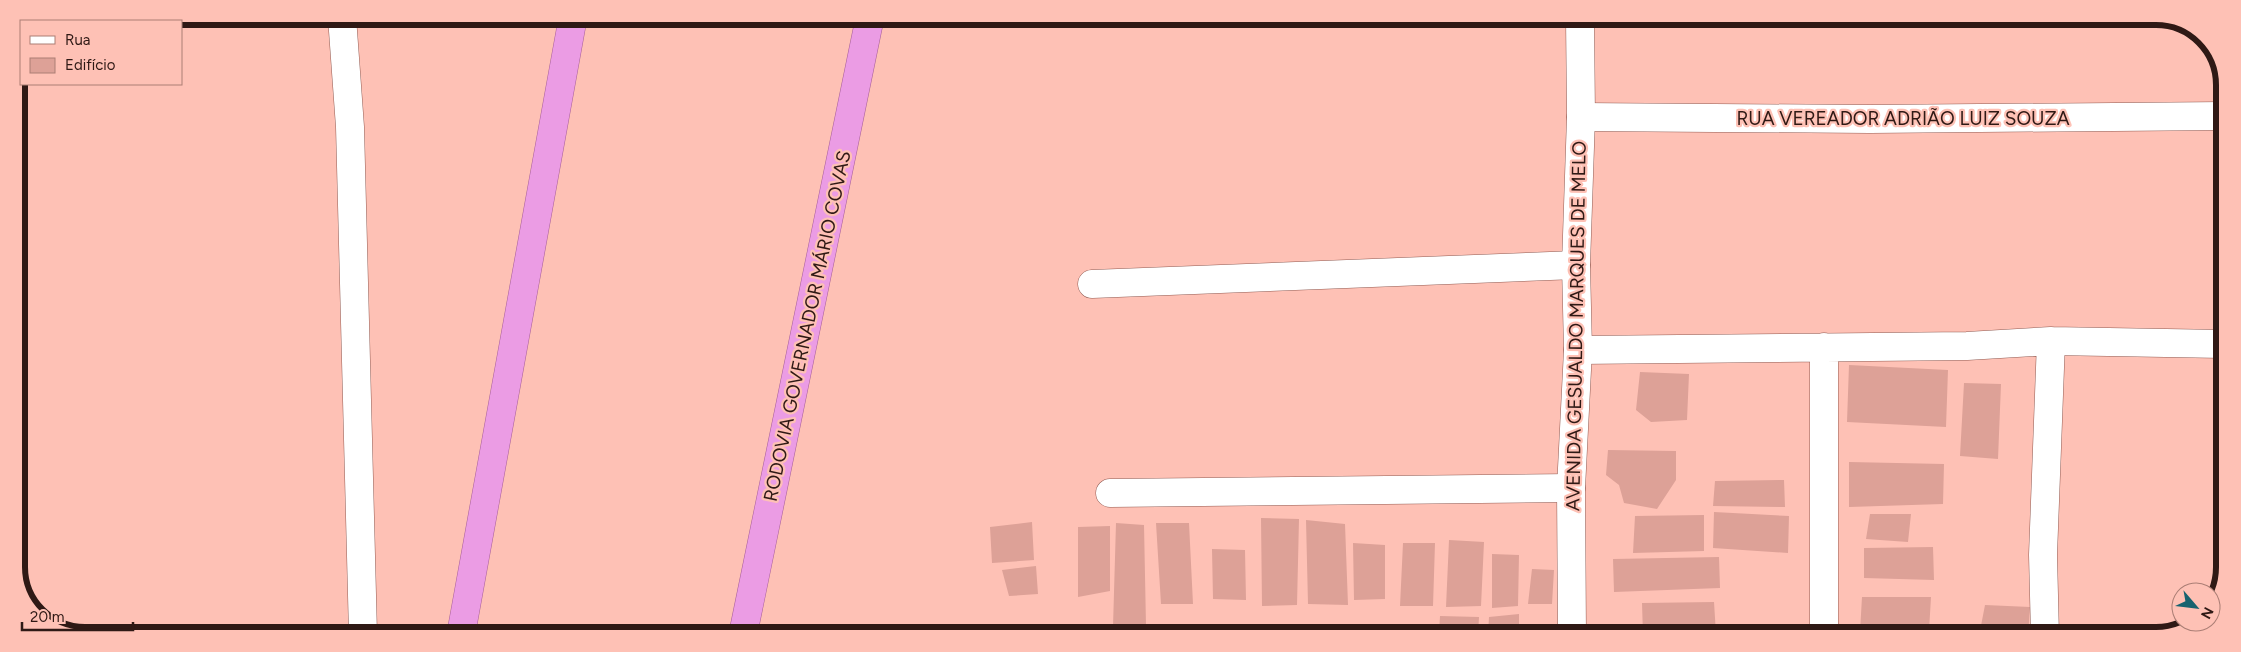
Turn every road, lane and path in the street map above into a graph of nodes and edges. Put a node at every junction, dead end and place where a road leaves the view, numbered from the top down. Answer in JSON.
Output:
{"nodes":[{"id":1,"x":343,"y":25,"type":"edge"},
{"id":2,"x":572,"y":25,"type":"edge"},
{"id":3,"x":868,"y":25,"type":"edge"},
{"id":4,"x":1580,"y":25,"type":"edge"},
{"id":5,"x":2216,"y":116,"type":"edge"},
{"id":6,"x":1581,"y":117,"type":"junction"},
{"id":7,"x":1576,"y":265,"type":"junction"},
{"id":8,"x":1092,"y":284,"type":"dead end"},
{"id":9,"x":2051,"y":342,"type":"junction"},
{"id":10,"x":2216,"y":344,"type":"edge"},
{"id":11,"x":1824,"y":347,"type":"junction"},
{"id":12,"x":1578,"y":350,"type":"junction"},
{"id":13,"x":1571,"y":488,"type":"junction"},
{"id":14,"x":1110,"y":493,"type":"dead end"},
{"id":15,"x":363,"y":627,"type":"edge"},
{"id":16,"x":462,"y":627,"type":"edge"},
{"id":17,"x":744,"y":627,"type":"edge"},
{"id":18,"x":1572,"y":627,"type":"edge"},
{"id":19,"x":1824,"y":627,"type":"edge"},
{"id":20,"x":2045,"y":627,"type":"edge"}],
"edges":[{"from":1,"to":15,"type":"street"},
{"from":2,"to":16,"type":"highway"},
{"from":3,"to":17,"type":"highway","name":"RODOVIA GOVERNADOR MÁRIO COVAS"},
{"from":4,"to":6,"type":"street","name":"AVENIDA GESUALDO MARQUES DE MELO"},
{"from":5,"to":6,"type":"street","name":"RUA VEREADOR ADRIÃO LUIZ SOUZA"},
{"from":6,"to":7,"type":"street","name":"AVENIDA GESUALDO MARQUES DE MELO"},
{"from":7,"to":8,"type":"street"},
{"from":7,"to":12,"type":"street","name":"AVENIDA GESUALDO MARQUES DE MELO"},
{"from":9,"to":10,"type":"street"},
{"from":9,"to":11,"type":"street"},
{"from":9,"to":20,"type":"street"},
{"from":11,"to":12,"type":"street"},
{"from":11,"to":19,"type":"street"},
{"from":12,"to":13,"type":"street","name":"AVENIDA GESUALDO MARQUES DE MELO"},
{"from":13,"to":14,"type":"street"},
{"from":13,"to":18,"type":"street","name":"AVENIDA GESUALDO MARQUES DE MELO"}]}
